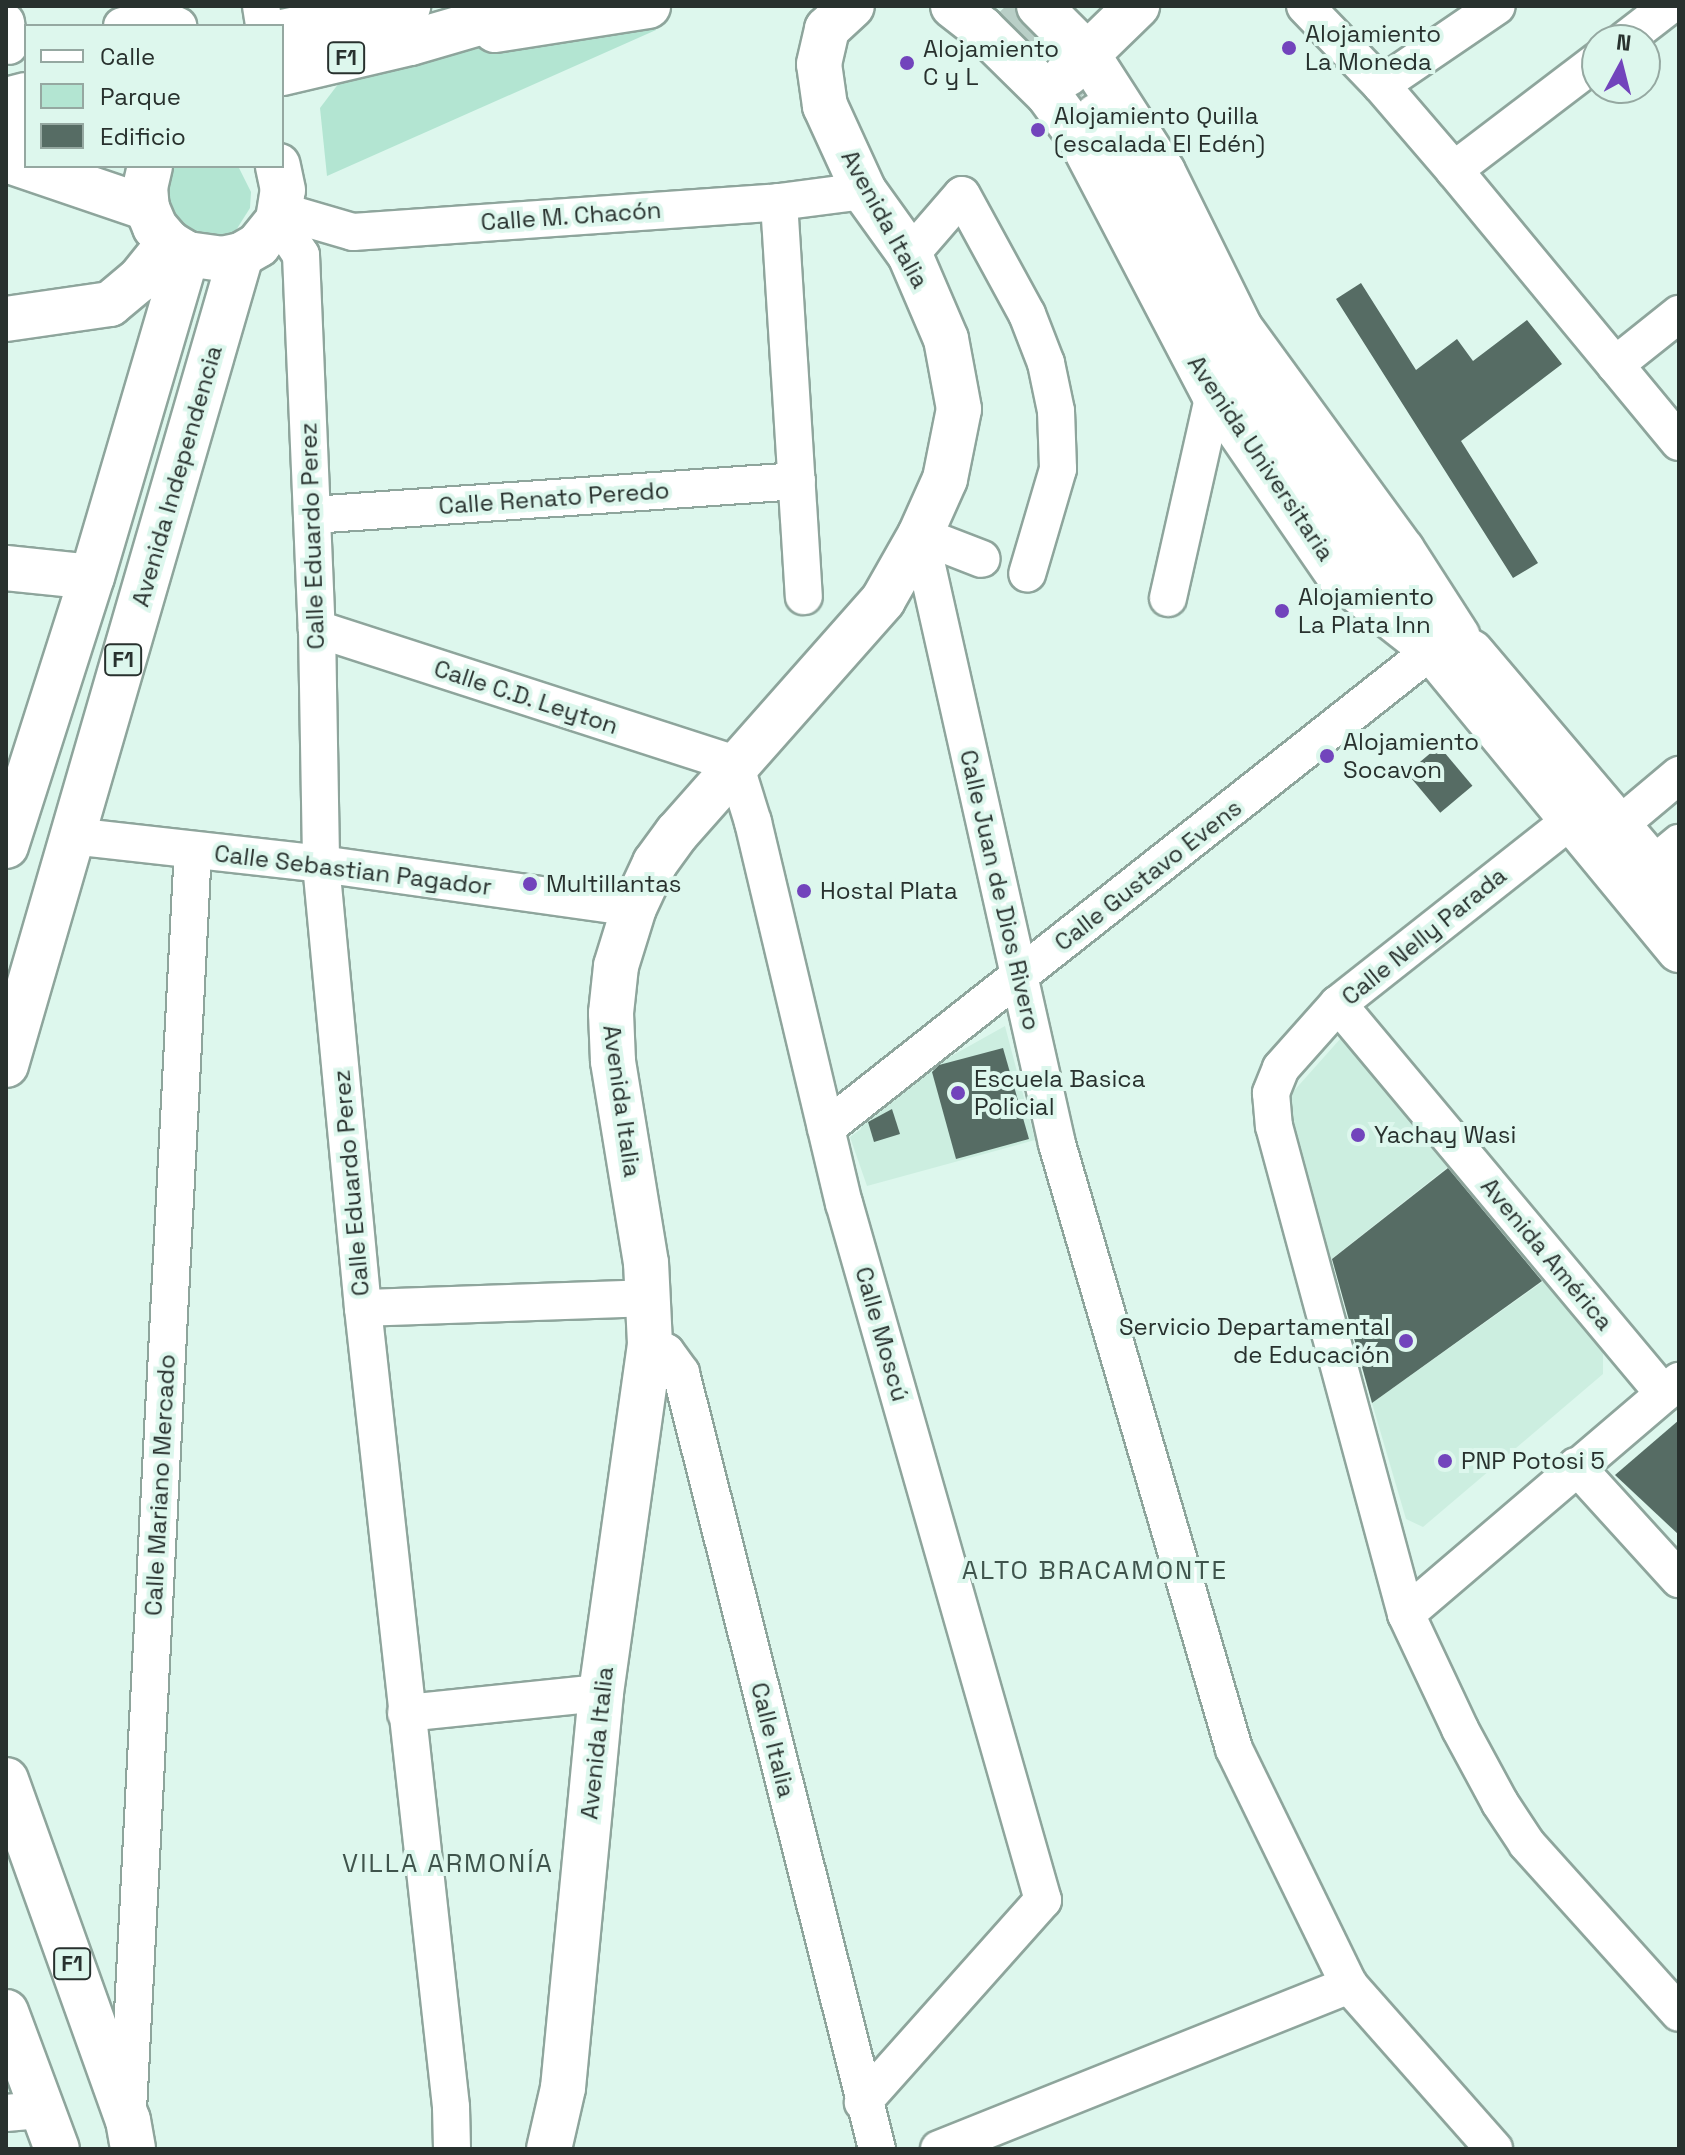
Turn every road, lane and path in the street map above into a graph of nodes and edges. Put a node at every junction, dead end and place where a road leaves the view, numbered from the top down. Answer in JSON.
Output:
{"nodes":[{"id":1,"x":537,"y":6,"type":"edge"},
{"id":2,"x":648,"y":6,"type":"edge"},
{"id":3,"x":953,"y":6,"type":"edge"},
{"id":4,"x":1039,"y":6,"type":"edge"},
{"id":5,"x":1137,"y":6,"type":"edge"},
{"id":6,"x":1305,"y":6,"type":"edge"},
{"id":7,"x":1497,"y":6,"type":"edge"},
{"id":8,"x":1669,"y":6,"type":"edge"},
{"id":9,"x":834,"y":14,"type":"edge"},
{"id":10,"x":134,"y":24,"type":"edge"},
{"id":11,"x":174,"y":24,"type":"edge"},
{"id":12,"x":1646,"y":24,"type":"edge"},
{"id":13,"x":409,"y":25,"type":"edge"},
{"id":14,"x":284,"y":32,"type":"edge"},
{"id":15,"x":1087,"y":54,"type":"junction"},
{"id":16,"x":284,"y":72,"type":"edge"},
{"id":17,"x":1581,"y":73,"type":"edge"},
{"id":18,"x":1381,"y":85,"type":"junction"},
{"id":19,"x":1048,"y":94,"type":"junction"},
{"id":20,"x":1097,"y":116,"type":"tunnel mouth"},
{"id":21,"x":28,"y":168,"type":"edge"},
{"id":22,"x":278,"y":168,"type":"edge"},
{"id":23,"x":1454,"y":170,"type":"junction"},
{"id":24,"x":864,"y":191,"type":"junction"},
{"id":25,"x":779,"y":202,"type":"junction"},
{"id":26,"x":279,"y":215,"type":"junction"},
{"id":27,"x":163,"y":218,"type":"edge"},
{"id":28,"x":241,"y":255,"type":"junction"},
{"id":29,"x":910,"y":255,"type":"junction"},
{"id":30,"x":1679,"y":314,"type":"edge"},
{"id":31,"x":6,"y":319,"type":"edge"},
{"id":32,"x":1615,"y":365,"type":"junction"},
{"id":33,"x":1214,"y":394,"type":"junction"},
{"id":34,"x":1679,"y":441,"type":"edge"},
{"id":35,"x":797,"y":481,"type":"junction"},
{"id":36,"x":312,"y":515,"type":"junction"},
{"id":37,"x":920,"y":535,"type":"junction"},
{"id":38,"x":982,"y":559,"type":"dead end"},
{"id":39,"x":6,"y":568,"type":"edge"},
{"id":40,"x":1027,"y":574,"type":"dead end"},
{"id":41,"x":92,"y":577,"type":"junction"},
{"id":42,"x":804,"y":596,"type":"dead end"},
{"id":43,"x":1168,"y":598,"type":"dead end"},
{"id":44,"x":317,"y":629,"type":"junction"},
{"id":45,"x":1445,"y":644,"type":"junction"},
{"id":46,"x":735,"y":764,"type":"junction"},
{"id":47,"x":1679,"y":775,"type":"edge"},
{"id":48,"x":1595,"y":823,"type":"junction"},
{"id":49,"x":72,"y":836,"type":"junction"},
{"id":50,"x":6,"y":846,"type":"edge"},
{"id":51,"x":193,"y":850,"type":"junction"},
{"id":52,"x":321,"y":864,"type":"junction"},
{"id":53,"x":1659,"y":873,"type":"edge"},
{"id":54,"x":634,"y":908,"type":"junction"},
{"id":55,"x":1679,"y":950,"type":"edge"},
{"id":56,"x":1020,"y":976,"type":"junction"},
{"id":57,"x":1338,"y":1004,"type":"junction"},
{"id":58,"x":6,"y":1065,"type":"edge"},
{"id":59,"x":826,"y":1128,"type":"junction"},
{"id":60,"x":647,"y":1280,"type":"junction"},
{"id":61,"x":363,"y":1308,"type":"junction"},
{"id":62,"x":650,"y":1344,"type":"junction"},
{"id":63,"x":1672,"y":1387,"type":"edge"},
{"id":64,"x":1576,"y":1466,"type":"junction"},
{"id":65,"x":1679,"y":1579,"type":"edge"},
{"id":66,"x":1406,"y":1614,"type":"junction"},
{"id":67,"x":601,"y":1693,"type":"junction"},
{"id":68,"x":406,"y":1713,"type":"junction"},
{"id":69,"x":6,"y":1780,"type":"edge"},
{"id":70,"x":1349,"y":1985,"type":"junction"},
{"id":71,"x":6,"y":2012,"type":"edge"},
{"id":72,"x":1679,"y":2013,"type":"edge"},
{"id":73,"x":863,"y":2102,"type":"junction"},
{"id":74,"x":35,"y":2124,"type":"edge"},
{"id":75,"x":130,"y":2134,"type":"edge"},
{"id":76,"x":1481,"y":2144,"type":"edge"},
{"id":77,"x":452,"y":2149,"type":"edge"},
{"id":78,"x":549,"y":2149,"type":"edge"},
{"id":79,"x":877,"y":2149,"type":"edge"},
{"id":80,"x":939,"y":2149,"type":"edge"}],
"edges":[{"from":1,"to":13,"type":"main road"},
{"from":2,"to":13,"type":"main road"},
{"from":3,"to":19,"type":"main road","name":"Avenida Universitaria"},
{"from":4,"to":15,"type":"main road","name":"Avenida Universitaria"},
{"from":5,"to":15,"type":"main road"},
{"from":6,"to":18,"type":"street"},
{"from":7,"to":18,"type":"street"},
{"from":8,"to":12,"type":"street"},
{"from":9,"to":24,"type":"main road","name":"Avenida Italia"},
{"from":10,"to":11,"type":"street"},
{"from":13,"to":14,"type":"main road"},
{"from":13,"to":16,"type":"main road","number":"F1"},
{"from":15,"to":19,"type":"main road"},
{"from":15,"to":45,"type":"main road","name":"Avenida Universitaria"},
{"from":17,"to":23,"type":"street"},
{"from":18,"to":23,"type":"street"},
{"from":19,"to":33,"type":"main road","name":"Avenida Universitaria"},
{"from":20,"to":45,"type":"main road"},
{"from":21,"to":27,"type":"main road"},
{"from":22,"to":26,"type":"main road"},
{"from":23,"to":32,"type":"street"},
{"from":24,"to":25,"type":"street","name":"Calle M. Chacón"},
{"from":24,"to":29,"type":"main road","name":"Avenida Italia"},
{"from":25,"to":26,"type":"street","name":"Calle M. Chacón"},
{"from":25,"to":35,"type":"street"},
{"from":26,"to":28,"type":"main road"},
{"from":26,"to":36,"type":"street","name":"Calle Eduardo Perez"},
{"from":27,"to":28,"type":"main road"},
{"from":27,"to":31,"type":"main road"},
{"from":27,"to":41,"type":"main road","number":"F1"},
{"from":28,"to":49,"type":"main road","name":"Avenida Independencia","number":"F1"},
{"from":29,"to":37,"type":"main road","name":"Avenida Italia"},
{"from":29,"to":40,"type":"street"},
{"from":30,"to":32,"type":"street"},
{"from":32,"to":34,"type":"street"},
{"from":33,"to":43,"type":"street"},
{"from":33,"to":45,"type":"main road","name":"Avenida Universitaria"},
{"from":35,"to":36,"type":"street","name":"Calle Renato Peredo"},
{"from":35,"to":42,"type":"street"},
{"from":36,"to":44,"type":"street","name":"Calle Eduardo Perez"},
{"from":37,"to":38,"type":"street"},
{"from":37,"to":46,"type":"main road","name":"Avenida Italia"},
{"from":37,"to":56,"type":"street","name":"Calle Juan de Dios Rivero"},
{"from":39,"to":41,"type":"main road"},
{"from":41,"to":50,"type":"main road","number":"F1"},
{"from":44,"to":46,"type":"street","name":"Calle C.D. Leyton"},
{"from":44,"to":52,"type":"street","name":"Calle Eduardo Perez"},
{"from":45,"to":48,"type":"main road","name":"Avenida Universitaria"},
{"from":45,"to":56,"type":"street","name":"Calle Gustavo Evens"},
{"from":46,"to":54,"type":"main road","name":"Avenida Italia"},
{"from":46,"to":59,"type":"street","name":"Calle Moscú"},
{"from":47,"to":48,"type":"street","name":"Calle Nelly Parada"},
{"from":48,"to":53,"type":"main road","name":"Avenida Universitaria"},
{"from":48,"to":57,"type":"street","name":"Calle Nelly Parada"},
{"from":49,"to":51,"type":"street","name":"Calle Sebastian Pagador"},
{"from":49,"to":58,"type":"main road","name":"Avenida Independencia","number":"F1"},
{"from":51,"to":52,"type":"street","name":"Calle Sebastian Pagador"},
{"from":51,"to":75,"type":"street","name":"Calle Mariano Mercado"},
{"from":52,"to":54,"type":"street","name":"Calle Sebastian Pagador"},
{"from":52,"to":61,"type":"street","name":"Calle Eduardo Perez"},
{"from":53,"to":55,"type":"main road","name":"Avenida Universitaria"},
{"from":54,"to":60,"type":"main road","name":"Avenida Italia"},
{"from":56,"to":59,"type":"street","name":"Calle Gustavo Evens"},
{"from":56,"to":70,"type":"street","name":"Calle Juan de Dios Rivero"},
{"from":57,"to":63,"type":"street","name":"Avenida América"},
{"from":57,"to":66,"type":"street","name":"Calle Nelly Parada"},
{"from":59,"to":73,"type":"street","name":"Calle Moscú"},
{"from":60,"to":61,"type":"street"},
{"from":60,"to":62,"type":"main road","name":"Avenida Italia"},
{"from":61,"to":68,"type":"street","name":"Calle Eduardo Perez"},
{"from":62,"to":67,"type":"main road","name":"Avenida Italia"},
{"from":62,"to":73,"type":"street","name":"Calle Italia"},
{"from":63,"to":64,"type":"street"},
{"from":64,"to":65,"type":"street"},
{"from":64,"to":66,"type":"street"},
{"from":66,"to":72,"type":"street"},
{"from":67,"to":68,"type":"street"},
{"from":67,"to":78,"type":"main road","name":"Avenida Italia"},
{"from":68,"to":77,"type":"street","name":"Calle Eduardo Perez"},
{"from":69,"to":75,"type":"main road","number":"F1"},
{"from":70,"to":76,"type":"street","name":"Calle Juan de Dios Rivero"},
{"from":70,"to":80,"type":"street"},
{"from":71,"to":74,"type":"main road"},
{"from":73,"to":79,"type":"street","name":"Calle Italia"}]}
